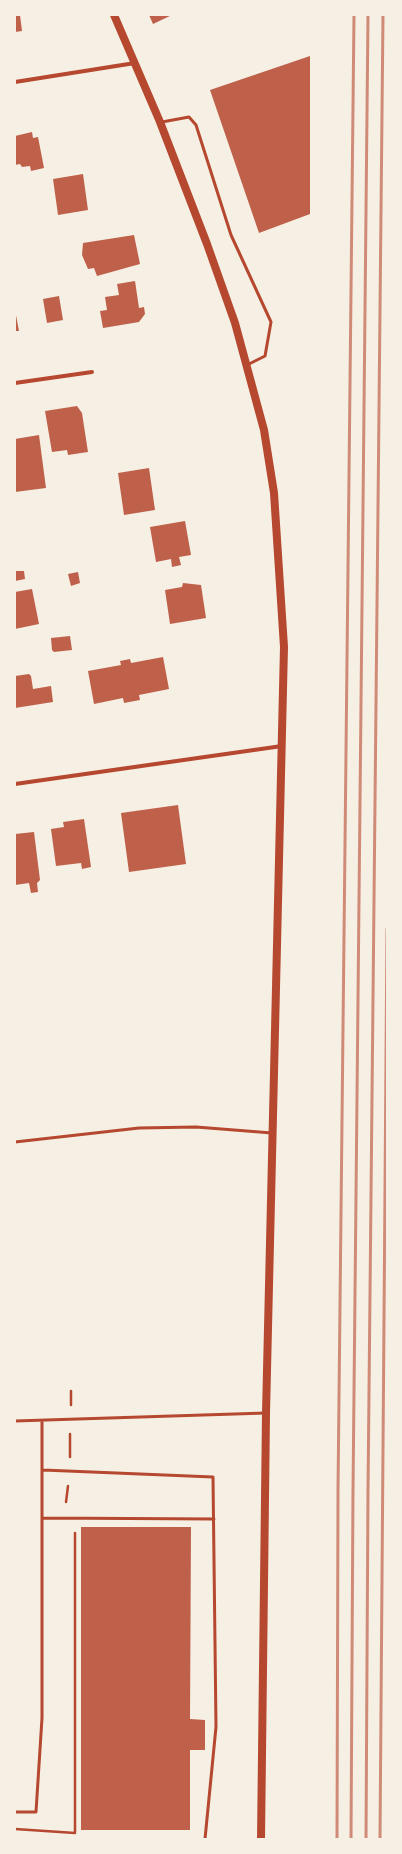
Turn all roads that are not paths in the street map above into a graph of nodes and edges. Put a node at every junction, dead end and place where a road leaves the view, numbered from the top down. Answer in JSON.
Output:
{"nodes":[{"id":1,"x":114,"y":15,"type":"edge"},
{"id":2,"x":135,"y":63,"type":"junction"},
{"id":3,"x":15,"y":82,"type":"edge"},
{"id":4,"x":160,"y":122,"type":"junction"},
{"id":5,"x":246,"y":366,"type":"junction"},
{"id":6,"x":92,"y":372,"type":"dead end"},
{"id":7,"x":15,"y":383,"type":"edge"},
{"id":8,"x":283,"y":746,"type":"junction"},
{"id":9,"x":15,"y":784,"type":"edge"},
{"id":10,"x":273,"y":1133,"type":"junction"},
{"id":11,"x":15,"y":1142,"type":"edge"},
{"id":12,"x":266,"y":1413,"type":"junction"},
{"id":13,"x":15,"y":1421,"type":"edge"},
{"id":14,"x":42,"y":1421,"type":"junction"},
{"id":15,"x":43,"y":1470,"type":"junction"},
{"id":16,"x":42,"y":1518,"type":"junction"},
{"id":17,"x":214,"y":1519,"type":"junction"},
{"id":18,"x":15,"y":1812,"type":"edge"},
{"id":19,"x":205,"y":1839,"type":"edge"},
{"id":20,"x":262,"y":1839,"type":"edge"}],
"edges":[{"from":1,"to":2,"type":"main road"},
{"from":2,"to":3,"type":"street"},
{"from":2,"to":4,"type":"main road"},
{"from":4,"to":5,"type":"main road"},
{"from":4,"to":5,"type":"lane"},
{"from":5,"to":8,"type":"main road"},
{"from":6,"to":7,"type":"street"},
{"from":8,"to":9,"type":"street"},
{"from":8,"to":10,"type":"main road"},
{"from":10,"to":11,"type":"lane"},
{"from":10,"to":12,"type":"main road"},
{"from":12,"to":14,"type":"lane"},
{"from":12,"to":20,"type":"main road"},
{"from":13,"to":14,"type":"lane"},
{"from":14,"to":15,"type":"lane"},
{"from":15,"to":16,"type":"lane"},
{"from":15,"to":17,"type":"lane"},
{"from":16,"to":17,"type":"lane"},
{"from":16,"to":18,"type":"lane"},
{"from":17,"to":19,"type":"lane"}]}
